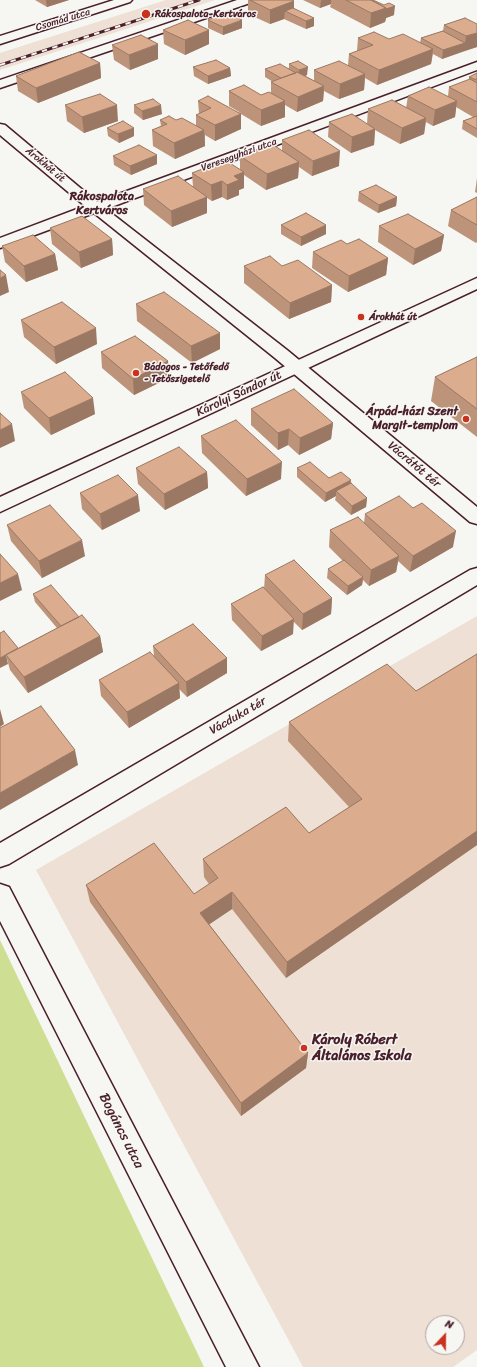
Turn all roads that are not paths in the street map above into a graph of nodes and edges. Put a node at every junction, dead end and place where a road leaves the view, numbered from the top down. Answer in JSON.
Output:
{"nodes":[{"id":1,"x":126,"y":0,"type":"edge"},
{"id":2,"x":249,"y":0,"type":"edge"},
{"id":3,"x":0,"y":40,"type":"edge"},
{"id":4,"x":477,"y":66,"type":"edge"},
{"id":5,"x":0,"y":84,"type":"edge"},
{"id":6,"x":0,"y":128,"type":"edge"},
{"id":7,"x":96,"y":208,"type":"junction"},
{"id":8,"x":0,"y":243,"type":"edge"},
{"id":9,"x":477,"y":282,"type":"edge"},
{"id":10,"x":297,"y":367,"type":"junction"},
{"id":11,"x":0,"y":505,"type":"edge"},
{"id":12,"x":477,"y":517,"type":"edge"},
{"id":13,"x":477,"y":575,"type":"edge"},
{"id":14,"x":0,"y":856,"type":"edge"},
{"id":15,"x":0,"y":895,"type":"edge"},
{"id":16,"x":243,"y":1367,"type":"edge"}],
"edges":[{"from":1,"to":3,"type":"street","name":"Csomád utca"},
{"from":2,"to":5,"type":"street"},
{"from":4,"to":7,"type":"street","name":"Veresegyházi utca"},
{"from":6,"to":7,"type":"street","name":"Árokhát út"},
{"from":7,"to":8,"type":"street","name":"Veresegyházi utca"},
{"from":7,"to":10,"type":"street","name":"Árokhát út"},
{"from":9,"to":10,"type":"street","name":"Károlyi Sándor út"},
{"from":10,"to":11,"type":"street","name":"Károlyi Sándor út"},
{"from":10,"to":12,"type":"street","name":"Vácrátót tér"},
{"from":13,"to":14,"type":"street","name":"Vácduka tér"},
{"from":15,"to":16,"type":"street","name":"Bogáncs utca"}]}
